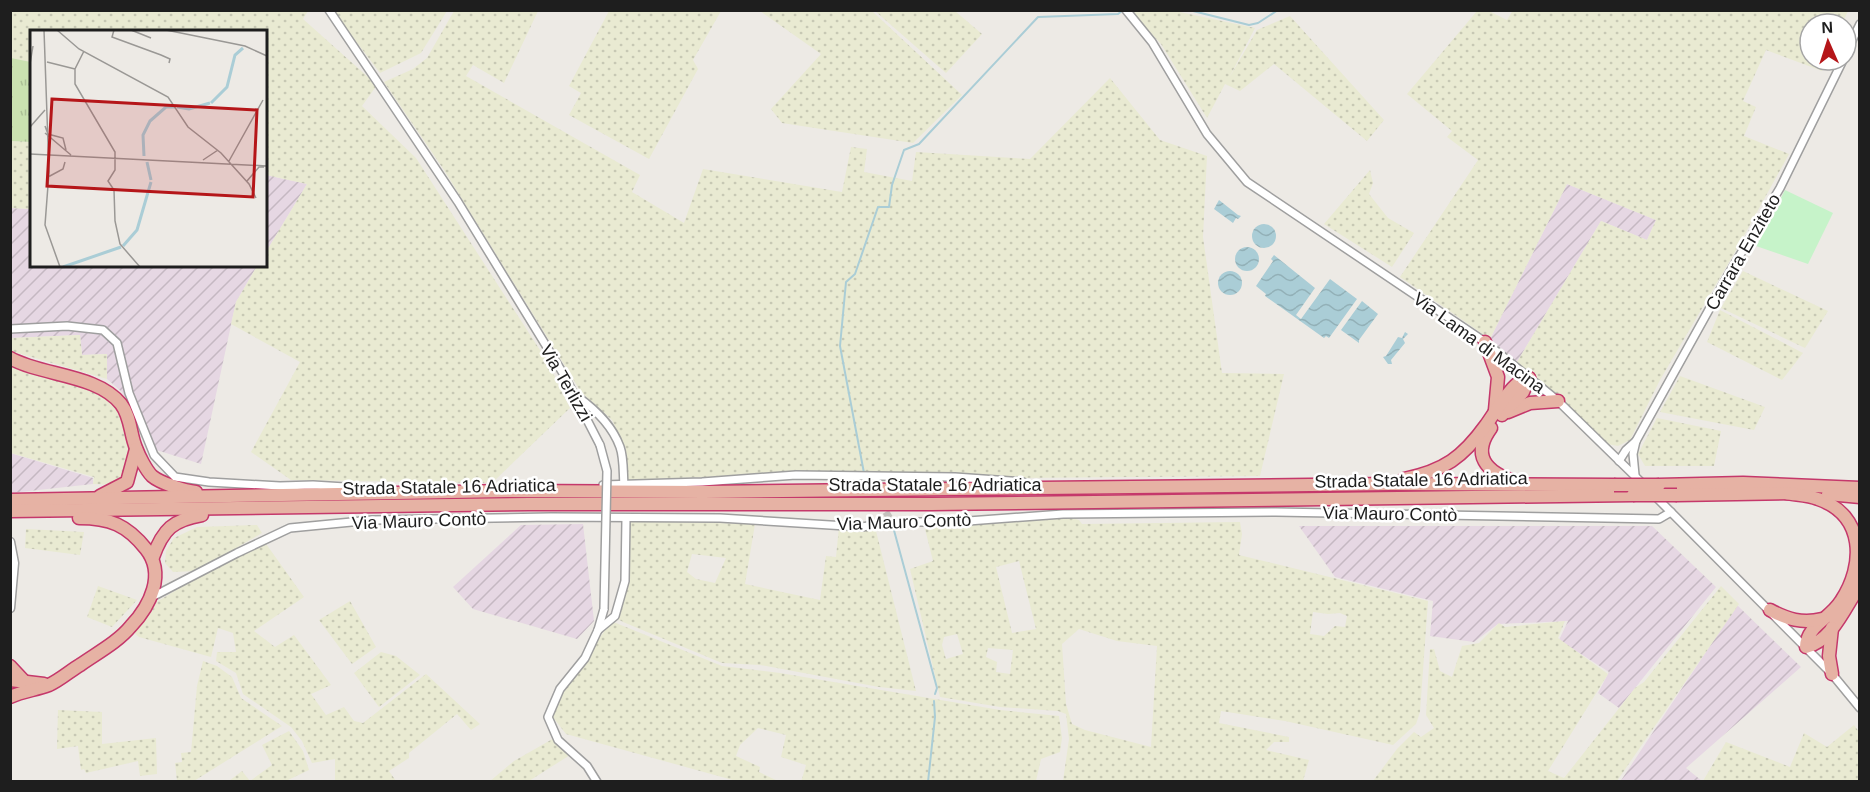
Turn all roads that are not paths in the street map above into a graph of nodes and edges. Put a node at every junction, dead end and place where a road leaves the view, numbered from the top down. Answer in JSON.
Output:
{"nodes":[{"id":1,"x":329,"y":10,"type":"edge"},
{"id":2,"x":1126,"y":10,"type":"edge"},
{"id":3,"x":1837,"y":72,"type":"edge"},
{"id":4,"x":10,"y":329,"type":"edge"},
{"id":5,"x":1485,"y":342,"type":"junction"},
{"id":6,"x":12,"y":359,"type":"edge"},
{"id":7,"x":1529,"y":378,"type":"junction"},
{"id":8,"x":576,"y":395,"type":"junction"},
{"id":9,"x":1558,"y":401,"type":"junction"},
{"id":10,"x":1496,"y":415,"type":"junction"},
{"id":11,"x":136,"y":449,"type":"junction"},
{"id":12,"x":1609,"y":450,"type":"junction"},
{"id":13,"x":1629,"y":452,"type":"junction"},
{"id":14,"x":1622,"y":463,"type":"junction"},
{"id":15,"x":1636,"y":477,"type":"junction"},
{"id":16,"x":1290,"y":480,"type":"dead end"},
{"id":17,"x":1377,"y":484,"type":"junction"},
{"id":18,"x":624,"y":485,"type":"junction"},
{"id":19,"x":1526,"y":485,"type":"junction"},
{"id":20,"x":1860,"y":488,"type":"edge"},
{"id":21,"x":1786,"y":493,"type":"junction"},
{"id":22,"x":278,"y":496,"type":"junction"},
{"id":23,"x":1860,"y":497,"type":"edge"},
{"id":24,"x":68,"y":499,"type":"junction"},
{"id":25,"x":10,"y":500,"type":"edge"},
{"id":26,"x":241,"y":508,"type":"junction"},
{"id":27,"x":25,"y":511,"type":"junction"},
{"id":28,"x":10,"y":512,"type":"edge"},
{"id":29,"x":1671,"y":512,"type":"junction"},
{"id":30,"x":626,"y":519,"type":"junction"},
{"id":31,"x":10,"y":542,"type":"edge"},
{"id":32,"x":153,"y":557,"type":"junction"},
{"id":33,"x":1860,"y":585,"type":"edge"},
{"id":34,"x":12,"y":596,"type":"edge"},
{"id":35,"x":152,"y":597,"type":"junction"},
{"id":36,"x":10,"y":608,"type":"edge"},
{"id":37,"x":1770,"y":610,"type":"junction"},
{"id":38,"x":1829,"y":623,"type":"junction"},
{"id":39,"x":598,"y":630,"type":"junction"},
{"id":40,"x":1806,"y":646,"type":"junction"},
{"id":41,"x":10,"y":666,"type":"edge"},
{"id":42,"x":1832,"y":674,"type":"junction"},
{"id":43,"x":10,"y":681,"type":"edge"},
{"id":44,"x":17,"y":689,"type":"edge"},
{"id":45,"x":1860,"y":708,"type":"edge"},
{"id":46,"x":597,"y":782,"type":"edge"}],
"edges":[{"from":1,"to":8,"type":"street","name":"Via Terlizzi"},
{"from":2,"to":5,"type":"street","name":"Via Lama di Macina"},
{"from":3,"to":13,"type":"street","name":"Carrara Enziteto"},
{"from":4,"to":18,"type":"street"},
{"from":5,"to":7,"type":"street","name":"Via Lama di Macina"},
{"from":5,"to":10,"type":"highway"},
{"from":6,"to":11,"type":"highway"},
{"from":7,"to":9,"type":"street","name":"Via Lama di Macina"},
{"from":7,"to":10,"type":"highway"},
{"from":8,"to":18,"type":"street"},
{"from":8,"to":39,"type":"street","name":"Via Terlizzi","bridge":true},
{"from":9,"to":10,"type":"highway"},
{"from":9,"to":12,"type":"street","name":"Via Lama di Macina"},
{"from":10,"to":17,"type":"highway"},
{"from":10,"to":19,"type":"highway"},
{"from":11,"to":22,"type":"highway"},
{"from":11,"to":24,"type":"highway"},
{"from":12,"to":13,"type":"street"},
{"from":12,"to":14,"type":"street","name":"Via Lama di Macina"},
{"from":13,"to":14,"type":"street","name":"Carrara Enziteto"},
{"from":13,"to":15,"type":"street"},
{"from":14,"to":15,"type":"street","name":"Via Lama di Macina"},
{"from":15,"to":29,"type":"street","name":"Via Lama di Macina"},
{"from":16,"to":18,"type":"street"},
{"from":17,"to":19,"type":"highway","name":"Strada Statale 16 Adriatica"},
{"from":17,"to":22,"type":"highway","name":"Strada Statale 16 Adriatica"},
{"from":19,"to":20,"type":"highway","name":"Strada Statale 16 Adriatica","bridge":true},
{"from":21,"to":23,"type":"highway","name":"Strada Statale 16 Adriatica"},
{"from":21,"to":26,"type":"highway","name":"Strada Statale 16 Adriatica","bridge":true},
{"from":21,"to":38,"type":"highway"},
{"from":22,"to":24,"type":"highway","name":"Strada Statale 16 Adriatica"},
{"from":24,"to":25,"type":"highway","name":"Strada Statale 16 Adriatica"},
{"from":26,"to":27,"type":"highway","name":"Strada Statale 16 Adriatica"},
{"from":26,"to":32,"type":"highway"},
{"from":27,"to":28,"type":"highway","name":"Strada Statale 16 Adriatica"},
{"from":27,"to":32,"type":"highway"},
{"from":29,"to":30,"type":"street","name":"Via Mauro Contò"},
{"from":29,"to":37,"type":"street","name":"Via Lama di Macina"},
{"from":30,"to":35,"type":"street","name":"Via Mauro Contò"},
{"from":30,"to":39,"type":"street"},
{"from":31,"to":34,"type":"street"},
{"from":32,"to":35,"type":"highway"},
{"from":33,"to":38,"type":"highway"},
{"from":34,"to":36,"type":"street"},
{"from":35,"to":44,"type":"highway"},
{"from":37,"to":38,"type":"highway"},
{"from":37,"to":40,"type":"street","name":"Via Lama di Macina"},
{"from":38,"to":40,"type":"highway"},
{"from":38,"to":42,"type":"highway"},
{"from":39,"to":46,"type":"street","name":"Via Terlizzi"},
{"from":40,"to":42,"type":"street","name":"Via Lama di Macina"},
{"from":41,"to":44,"type":"highway"},
{"from":42,"to":45,"type":"street","name":"Via Lama di Macina"},
{"from":43,"to":44,"type":"highway"}]}
